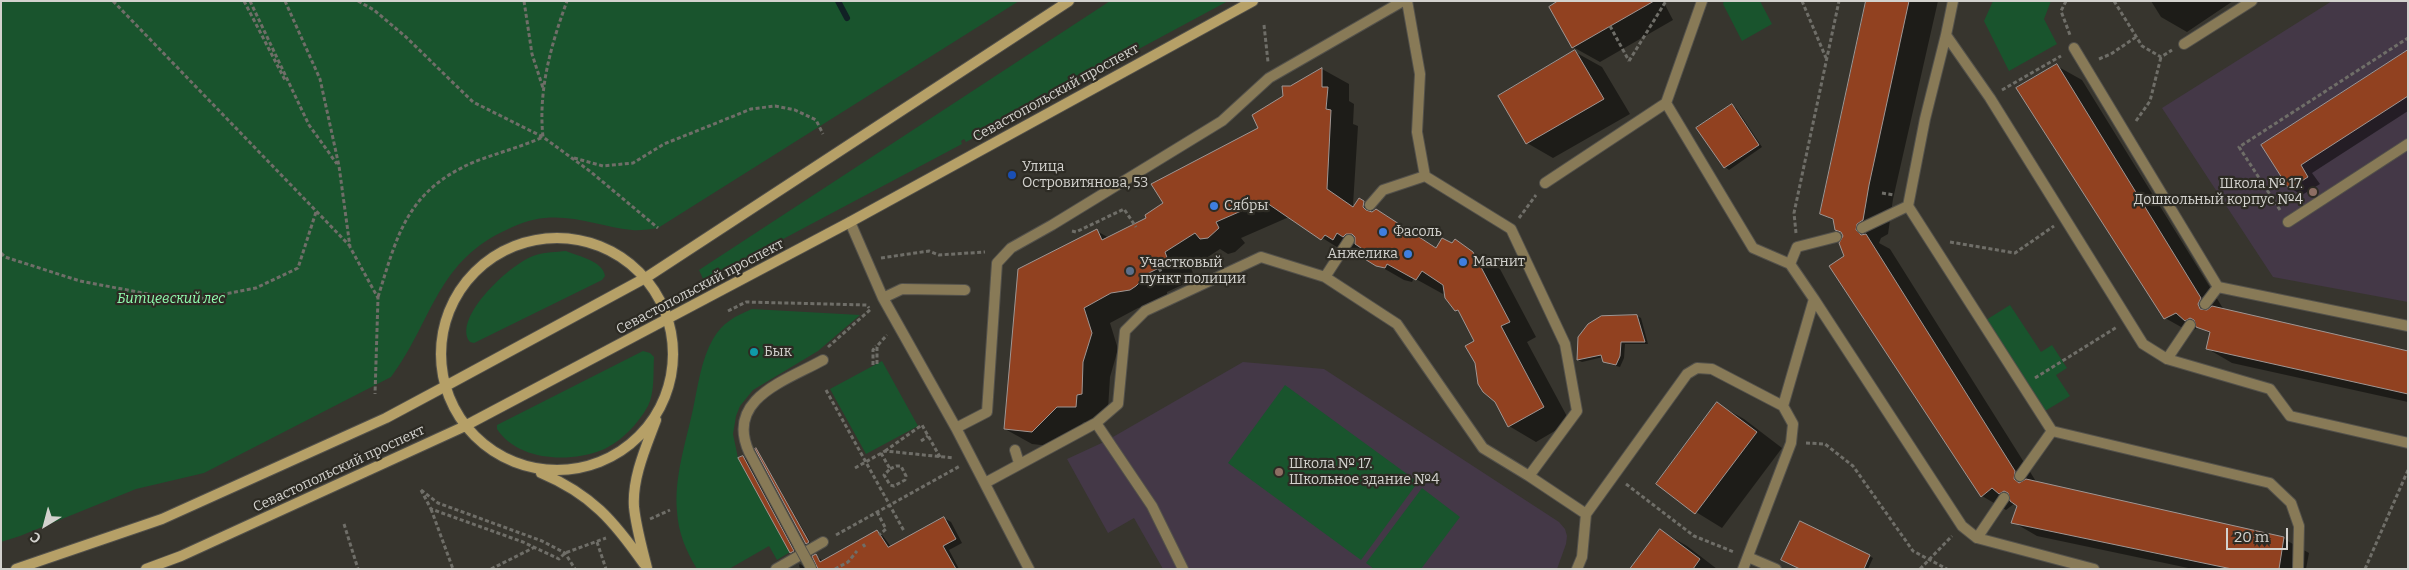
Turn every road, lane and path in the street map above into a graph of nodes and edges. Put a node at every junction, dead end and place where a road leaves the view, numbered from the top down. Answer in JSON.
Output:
{"nodes":[{"id":1,"x":113,"y":1,"type":"edge"},
{"id":2,"x":244,"y":1,"type":"edge"},
{"id":3,"x":250,"y":1,"type":"edge"},
{"id":4,"x":285,"y":1,"type":"edge"},
{"id":5,"x":358,"y":1,"type":"edge"},
{"id":6,"x":524,"y":1,"type":"edge"},
{"id":7,"x":567,"y":1,"type":"edge"},
{"id":8,"x":1069,"y":1,"type":"edge"},
{"id":9,"x":1253,"y":1,"type":"edge"},
{"id":10,"x":1403,"y":1,"type":"edge"},
{"id":11,"x":1407,"y":1,"type":"edge"},
{"id":12,"x":1666,"y":1,"type":"edge"},
{"id":13,"x":1702,"y":1,"type":"edge"},
{"id":14,"x":1802,"y":1,"type":"edge"},
{"id":15,"x":1839,"y":1,"type":"edge"},
{"id":16,"x":1953,"y":1,"type":"edge"},
{"id":17,"x":2066,"y":1,"type":"edge"},
{"id":18,"x":2114,"y":1,"type":"edge"},
{"id":19,"x":2252,"y":1,"type":"edge"},
{"id":20,"x":1264,"y":25,"type":"dead end"},
{"id":21,"x":1610,"y":26,"type":"dead end"},
{"id":22,"x":1946,"y":35,"type":"junction"},
{"id":23,"x":2136,"y":37,"type":"junction"},
{"id":24,"x":2408,"y":38,"type":"edge"},
{"id":25,"x":2184,"y":44,"type":"joint"},
{"id":26,"x":2074,"y":48,"type":"junction"},
{"id":27,"x":2111,"y":54,"type":"dead end"},
{"id":28,"x":2161,"y":57,"type":"junction"},
{"id":29,"x":1827,"y":59,"type":"junction"},
{"id":30,"x":1269,"y":78,"type":"junction"},
{"id":31,"x":2014,"y":82,"type":"dead end"},
{"id":32,"x":544,"y":91,"type":"junction"},
{"id":33,"x":1666,"y":103,"type":"junction"},
{"id":34,"x":309,"y":125,"type":"junction"},
{"id":35,"x":823,"y":134,"type":"dead end"},
{"id":36,"x":2126,"y":135,"type":"junction"},
{"id":37,"x":543,"y":137,"type":"junction"},
{"id":38,"x":2408,"y":144,"type":"edge"},
{"id":39,"x":571,"y":157,"type":"junction"},
{"id":40,"x":339,"y":166,"type":"junction"},
{"id":41,"x":1425,"y":176,"type":"junction"},
{"id":42,"x":1545,"y":184,"type":"joint"},
{"id":43,"x":1370,"y":205,"type":"dead end"},
{"id":44,"x":1908,"y":206,"type":"junction"},
{"id":45,"x":316,"y":212,"type":"junction"},
{"id":46,"x":2065,"y":219,"type":"junction"},
{"id":47,"x":850,"y":222,"type":"junction"},
{"id":48,"x":2288,"y":222,"type":"joint"},
{"id":49,"x":1136,"y":227,"type":"dead end"},
{"id":50,"x":658,"y":228,"type":"dead end"},
{"id":51,"x":1511,"y":228,"type":"junction"},
{"id":52,"x":1862,"y":228,"type":"dead end"},
{"id":53,"x":1076,"y":232,"type":"dead end"},
{"id":54,"x":1836,"y":237,"type":"dead end"},
{"id":55,"x":1928,"y":238,"type":"junction"},
{"id":56,"x":1349,"y":240,"type":"dead end"},
{"id":57,"x":350,"y":247,"type":"junction"},
{"id":58,"x":1797,"y":247,"type":"junction"},
{"id":59,"x":971,"y":252,"type":"dead end"},
{"id":60,"x":1,"y":253,"type":"edge"},
{"id":61,"x":866,"y":260,"type":"junction"},
{"id":62,"x":1790,"y":264,"type":"junction"},
{"id":63,"x":647,"y":277,"type":"junction"},
{"id":64,"x":1325,"y":277,"type":"junction"},
{"id":65,"x":2218,"y":287,"type":"junction"},
{"id":66,"x":965,"y":290,"type":"dead end"},
{"id":67,"x":378,"y":298,"type":"junction"},
{"id":68,"x":883,"y":298,"type":"junction"},
{"id":69,"x":1814,"y":299,"type":"junction"},
{"id":70,"x":2205,"y":304,"type":"dead end"},
{"id":71,"x":728,"y":311,"type":"dead end"},
{"id":72,"x":876,"y":315,"type":"dead end"},
{"id":73,"x":669,"y":319,"type":"junction"},
{"id":74,"x":2128,"y":321,"type":"junction"},
{"id":75,"x":2190,"y":325,"type":"dead end"},
{"id":76,"x":2408,"y":326,"type":"edge"},
{"id":77,"x":889,"y":333,"type":"dead end"},
{"id":78,"x":2167,"y":359,"type":"junction"},
{"id":79,"x":823,"y":360,"type":"dead end"},
{"id":80,"x":875,"y":364,"type":"dead end"},
{"id":81,"x":2023,"y":386,"type":"junction"},
{"id":82,"x":442,"y":388,"type":"junction"},
{"id":83,"x":826,"y":390,"type":"dead end"},
{"id":84,"x":375,"y":394,"type":"dead end"},
{"id":85,"x":662,"y":403,"type":"junction"},
{"id":86,"x":1783,"y":406,"type":"junction"},
{"id":87,"x":1096,"y":423,"type":"junction"},
{"id":88,"x":463,"y":427,"type":"junction"},
{"id":89,"x":956,"y":428,"type":"junction"},
{"id":90,"x":2052,"y":431,"type":"junction"},
{"id":91,"x":928,"y":436,"type":"junction"},
{"id":92,"x":921,"y":441,"type":"dead end"},
{"id":93,"x":1791,"y":443,"type":"junction"},
{"id":94,"x":2408,"y":443,"type":"edge"},
{"id":95,"x":1015,"y":450,"type":"dead end"},
{"id":96,"x":885,"y":451,"type":"junction"},
{"id":97,"x":881,"y":453,"type":"junction"},
{"id":98,"x":940,"y":456,"type":"junction"},
{"id":99,"x":972,"y":459,"type":"junction"},
{"id":100,"x":866,"y":462,"type":"junction"},
{"id":101,"x":1019,"y":463,"type":"junction"},
{"id":102,"x":960,"y":466,"type":"junction"},
{"id":103,"x":531,"y":468,"type":"junction"},
{"id":104,"x":855,"y":468,"type":"dead end"},
{"id":105,"x":890,"y":469,"type":"junction"},
{"id":106,"x":2408,"y":470,"type":"edge"},
{"id":107,"x":1614,"y":474,"type":"junction"},
{"id":108,"x":1529,"y":476,"type":"junction"},
{"id":109,"x":2020,"y":476,"type":"dead end"},
{"id":110,"x":985,"y":484,"type":"junction"},
{"id":111,"x":2004,"y":498,"type":"dead end"},
{"id":112,"x":890,"y":504,"type":"junction"},
{"id":113,"x":430,"y":510,"type":"junction"},
{"id":114,"x":670,"y":510,"type":"dead end"},
{"id":115,"x":876,"y":512,"type":"junction"},
{"id":116,"x":1586,"y":514,"type":"junction"},
{"id":117,"x":650,"y":519,"type":"dead end"},
{"id":118,"x":344,"y":524,"type":"dead end"},
{"id":119,"x":1962,"y":526,"type":"junction"},
{"id":120,"x":904,"y":531,"type":"dead end"},
{"id":121,"x":880,"y":535,"type":"dead end"},
{"id":122,"x":606,"y":538,"type":"dead end"},
{"id":123,"x":1977,"y":538,"type":"junction"},
{"id":124,"x":596,"y":542,"type":"junction"},
{"id":125,"x":823,"y":542,"type":"joint"},
{"id":126,"x":535,"y":548,"type":"junction"},
{"id":127,"x":857,"y":551,"type":"dead end"},
{"id":128,"x":565,"y":553,"type":"junction"},
{"id":129,"x":1748,"y":557,"type":"junction"},
{"id":130,"x":1928,"y":559,"type":"junction"},
{"id":131,"x":647,"y":568,"type":"edge"},
{"id":132,"x":811,"y":568,"type":"edge"},
{"id":133,"x":16,"y":569,"type":"edge"},
{"id":134,"x":146,"y":569,"type":"edge"},
{"id":135,"x":358,"y":569,"type":"edge"},
{"id":136,"x":453,"y":569,"type":"edge"},
{"id":137,"x":491,"y":569,"type":"edge"},
{"id":138,"x":575,"y":569,"type":"edge"},
{"id":139,"x":606,"y":569,"type":"edge"},
{"id":140,"x":776,"y":569,"type":"edge"},
{"id":141,"x":835,"y":569,"type":"edge"},
{"id":142,"x":1030,"y":569,"type":"edge"},
{"id":143,"x":1183,"y":569,"type":"edge"},
{"id":144,"x":1577,"y":569,"type":"edge"},
{"id":145,"x":1744,"y":569,"type":"edge"},
{"id":146,"x":1776,"y":569,"type":"edge"},
{"id":147,"x":1920,"y":569,"type":"edge"},
{"id":148,"x":1946,"y":569,"type":"edge"},
{"id":149,"x":2094,"y":569,"type":"edge"},
{"id":150,"x":2298,"y":569,"type":"edge"},
{"id":151,"x":2365,"y":569,"type":"edge"}],
"edges":[{"from":1,"to":45,"type":"path"},
{"from":2,"to":34,"type":"path"},
{"from":3,"to":34,"type":"path"},
{"from":4,"to":40,"type":"path"},
{"from":5,"to":37,"type":"path"},
{"from":6,"to":32,"type":"path"},
{"from":7,"to":32,"type":"path"},
{"from":8,"to":63,"type":"main road","name":"Севастопольский проспект"},
{"from":9,"to":47,"type":"main road","name":"Севастопольский проспект"},
{"from":10,"to":30,"type":"lane"},
{"from":11,"to":41,"type":"lane"},
{"from":12,"to":21,"type":"path"},
{"from":13,"to":33,"type":"lane"},
{"from":14,"to":29,"type":"path"},
{"from":15,"to":29,"type":"path"},
{"from":16,"to":22,"type":"lane"},
{"from":17,"to":26,"type":"path"},
{"from":18,"to":23,"type":"path"},
{"from":19,"to":25,"type":"lane"},
{"from":20,"to":30,"type":"path"},
{"from":22,"to":44,"type":"lane"},
{"from":22,"to":46,"type":"lane"},
{"from":23,"to":27,"type":"path"},
{"from":23,"to":28,"type":"path"},
{"from":24,"to":48,"type":"path"},
{"from":25,"to":28,"type":"path"},
{"from":26,"to":31,"type":"path"},
{"from":26,"to":36,"type":"lane"},
{"from":28,"to":36,"type":"path"},
{"from":29,"to":58,"type":"path"},
{"from":30,"to":89,"type":"lane"},
{"from":32,"to":37,"type":"path"},
{"from":33,"to":42,"type":"lane"},
{"from":33,"to":62,"type":"lane"},
{"from":34,"to":40,"type":"path"},
{"from":35,"to":39,"type":"path"},
{"from":36,"to":65,"type":"lane"},
{"from":37,"to":39,"type":"path"},
{"from":37,"to":67,"type":"path"},
{"from":38,"to":48,"type":"lane"},
{"from":39,"to":50,"type":"path"},
{"from":40,"to":57,"type":"path"},
{"from":41,"to":43,"type":"lane"},
{"from":41,"to":51,"type":"lane"},
{"from":42,"to":51,"type":"path"},
{"from":44,"to":52,"type":"lane"},
{"from":44,"to":55,"type":"lane"},
{"from":45,"to":57,"type":"path"},
{"from":45,"to":60,"type":"path"},
{"from":46,"to":55,"type":"path"},
{"from":46,"to":74,"type":"lane"},
{"from":47,"to":61,"type":"lane"},
{"from":47,"to":73,"type":"main road","name":"Севастопольский проспект"},
{"from":49,"to":53,"type":"path"},
{"from":51,"to":108,"type":"lane"},
{"from":54,"to":58,"type":"lane"},
{"from":55,"to":81,"type":"lane"},
{"from":56,"to":64,"type":"lane"},
{"from":57,"to":67,"type":"path"},
{"from":58,"to":62,"type":"lane"},
{"from":59,"to":61,"type":"path"},
{"from":61,"to":68,"type":"lane"},
{"from":62,"to":69,"type":"lane"},
{"from":63,"to":73,"type":"main road"},
{"from":63,"to":82,"type":"main road","name":"Севастопольский проспект"},
{"from":63,"to":82,"type":"main road"},
{"from":64,"to":87,"type":"lane"},
{"from":64,"to":108,"type":"lane"},
{"from":65,"to":70,"type":"lane"},
{"from":65,"to":76,"type":"lane"},
{"from":66,"to":68,"type":"lane"},
{"from":67,"to":84,"type":"path"},
{"from":68,"to":89,"type":"lane"},
{"from":69,"to":86,"type":"lane"},
{"from":69,"to":119,"type":"lane"},
{"from":71,"to":72,"type":"path"},
{"from":73,"to":85,"type":"main road"},
{"from":73,"to":88,"type":"main road","name":"Севастопольский проспект"},
{"from":74,"to":78,"type":"lane"},
{"from":74,"to":81,"type":"path"},
{"from":75,"to":78,"type":"lane"},
{"from":77,"to":80,"type":"path"},
{"from":78,"to":94,"type":"lane"},
{"from":79,"to":132,"type":"lane","bridge":true},
{"from":81,"to":90,"type":"lane"},
{"from":82,"to":88,"type":"main road"},
{"from":82,"to":133,"type":"main road","name":"Севастопольский проспект"},
{"from":83,"to":100,"type":"path"},
{"from":85,"to":103,"type":"main road"},
{"from":85,"to":131,"type":"main road"},
{"from":86,"to":93,"type":"lane"},
{"from":86,"to":107,"type":"lane"},
{"from":87,"to":101,"type":"lane"},
{"from":87,"to":143,"type":"lane"},
{"from":88,"to":103,"type":"main road"},
{"from":88,"to":134,"type":"main road","name":"Севастопольский проспект"},
{"from":89,"to":99,"type":"lane"},
{"from":90,"to":109,"type":"lane"},
{"from":90,"to":150,"type":"lane"},
{"from":91,"to":92,"type":"path"},
{"from":91,"to":96,"type":"path"},
{"from":91,"to":98,"type":"path"},
{"from":93,"to":129,"type":"lane"},
{"from":93,"to":130,"type":"path"},
{"from":95,"to":101,"type":"lane"},
{"from":96,"to":97,"type":"path"},
{"from":96,"to":98,"type":"path"},
{"from":97,"to":100,"type":"path"},
{"from":97,"to":105,"type":"path"},
{"from":98,"to":102,"type":"path"},
{"from":99,"to":102,"type":"path"},
{"from":99,"to":110,"type":"lane"},
{"from":100,"to":104,"type":"path"},
{"from":100,"to":112,"type":"path"},
{"from":101,"to":110,"type":"lane"},
{"from":102,"to":112,"type":"path"},
{"from":103,"to":131,"type":"main road"},
{"from":105,"to":105,"type":"path"},
{"from":106,"to":151,"type":"path"},
{"from":107,"to":116,"type":"lane"},
{"from":107,"to":129,"type":"path"},
{"from":108,"to":116,"type":"lane"},
{"from":110,"to":142,"type":"lane"},
{"from":111,"to":123,"type":"lane"},
{"from":112,"to":115,"type":"path"},
{"from":112,"to":120,"type":"path"},
{"from":113,"to":126,"type":"path"},
{"from":113,"to":128,"type":"path"},
{"from":113,"to":136,"type":"path"},
{"from":114,"to":117,"type":"path"},
{"from":115,"to":121,"type":"path"},
{"from":115,"to":125,"type":"path"},
{"from":116,"to":144,"type":"lane"},
{"from":118,"to":135,"type":"path"},
{"from":119,"to":123,"type":"lane"},
{"from":119,"to":130,"type":"path"},
{"from":122,"to":124,"type":"path"},
{"from":123,"to":149,"type":"lane"},
{"from":124,"to":128,"type":"path"},
{"from":124,"to":139,"type":"path"},
{"from":125,"to":140,"type":"lane"},
{"from":126,"to":128,"type":"path"},
{"from":126,"to":137,"type":"path"},
{"from":127,"to":141,"type":"path"},
{"from":128,"to":138,"type":"path"},
{"from":129,"to":145,"type":"lane"},
{"from":129,"to":146,"type":"lane"},
{"from":130,"to":147,"type":"path"},
{"from":130,"to":148,"type":"path"}]}
